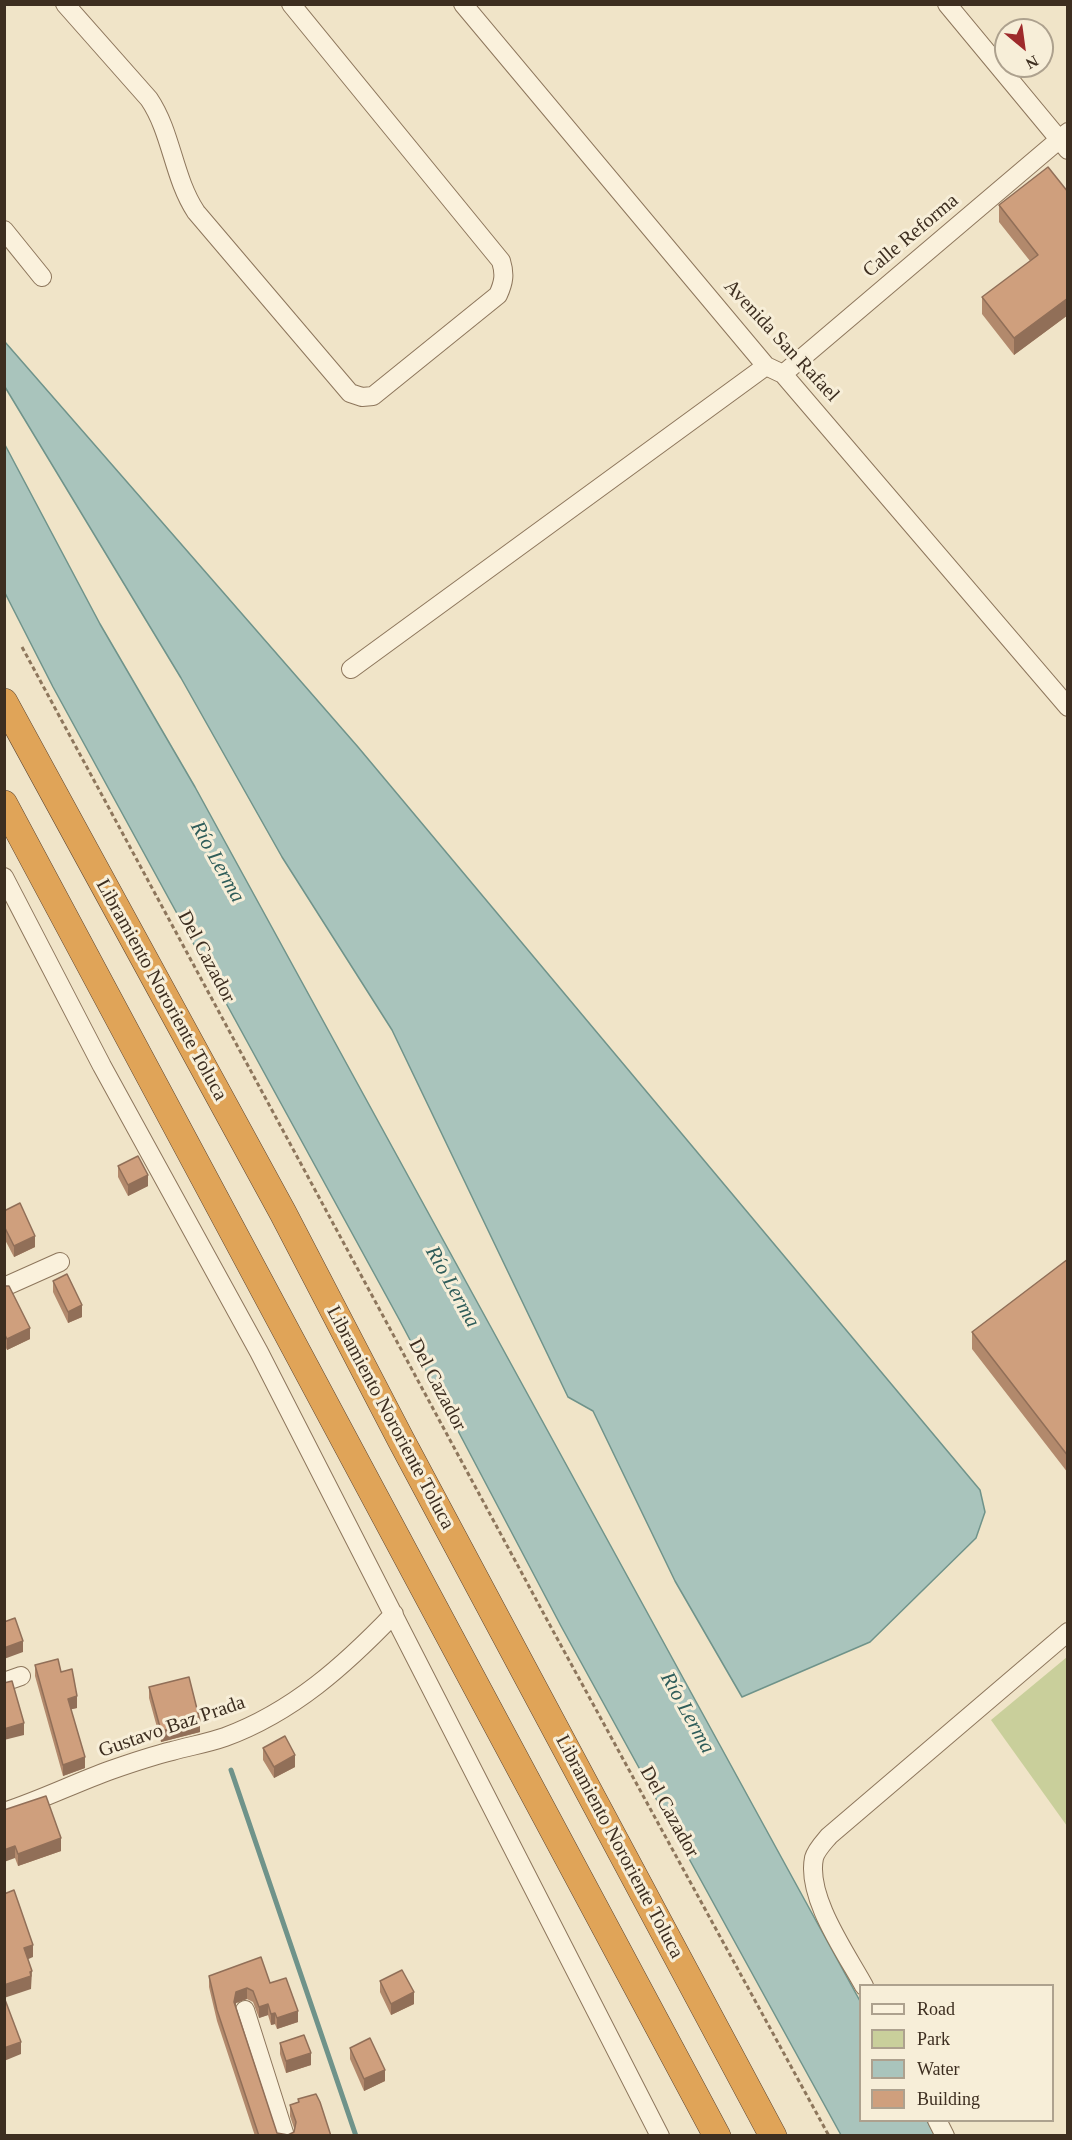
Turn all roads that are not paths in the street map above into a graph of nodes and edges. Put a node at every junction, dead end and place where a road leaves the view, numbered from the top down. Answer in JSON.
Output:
{"nodes":[{"id":1,"x":64,"y":4,"type":"edge"},
{"id":2,"x":291,"y":4,"type":"edge"},
{"id":3,"x":463,"y":4,"type":"edge"},
{"id":4,"x":947,"y":4,"type":"edge"},
{"id":5,"x":1065,"y":140,"type":"edge"},
{"id":6,"x":4,"y":230,"type":"edge"},
{"id":7,"x":42,"y":278,"type":"dead end"},
{"id":8,"x":775,"y":370,"type":"junction"},
{"id":9,"x":351,"y":669,"type":"dead end"},
{"id":10,"x":4,"y":702,"type":"edge"},
{"id":11,"x":1068,"y":707,"type":"edge"},
{"id":12,"x":4,"y":804,"type":"edge"},
{"id":13,"x":4,"y":877,"type":"edge"},
{"id":14,"x":60,"y":1262,"type":"dead end"},
{"id":15,"x":4,"y":1287,"type":"edge"},
{"id":16,"x":394,"y":1614,"type":"junction"},
{"id":17,"x":1068,"y":1632,"type":"edge"},
{"id":18,"x":4,"y":1812,"type":"edge"},
{"id":19,"x":863,"y":1984,"type":"edge"},
{"id":20,"x":245,"y":2010,"type":"dead end"},
{"id":21,"x":938,"y":2122,"type":"edge"},
{"id":22,"x":285,"y":2136,"type":"edge"},
{"id":23,"x":660,"y":2136,"type":"edge"},
{"id":24,"x":717,"y":2136,"type":"edge"},
{"id":25,"x":773,"y":2136,"type":"edge"},
{"id":26,"x":945,"y":2136,"type":"edge"}],
"edges":[{"from":1,"to":2,"type":"street"},
{"from":3,"to":8,"type":"street","name":"Avenida San Rafael"},
{"from":4,"to":5,"type":"street"},
{"from":5,"to":8,"type":"street","name":"Calle Reforma"},
{"from":6,"to":7,"type":"street"},
{"from":8,"to":9,"type":"street","name":"Calle Reforma"},
{"from":8,"to":11,"type":"street","name":"Avenida San Rafael"},
{"from":10,"to":25,"type":"highway","name":"Libramiento Nororiente Toluca"},
{"from":12,"to":24,"type":"highway"},
{"from":13,"to":16,"type":"street"},
{"from":14,"to":15,"type":"street"},
{"from":16,"to":18,"type":"street","name":"Gustavo Baz Prada"},
{"from":16,"to":23,"type":"street"},
{"from":17,"to":19,"type":"street"},
{"from":20,"to":22,"type":"street"},
{"from":21,"to":26,"type":"street"}]}
